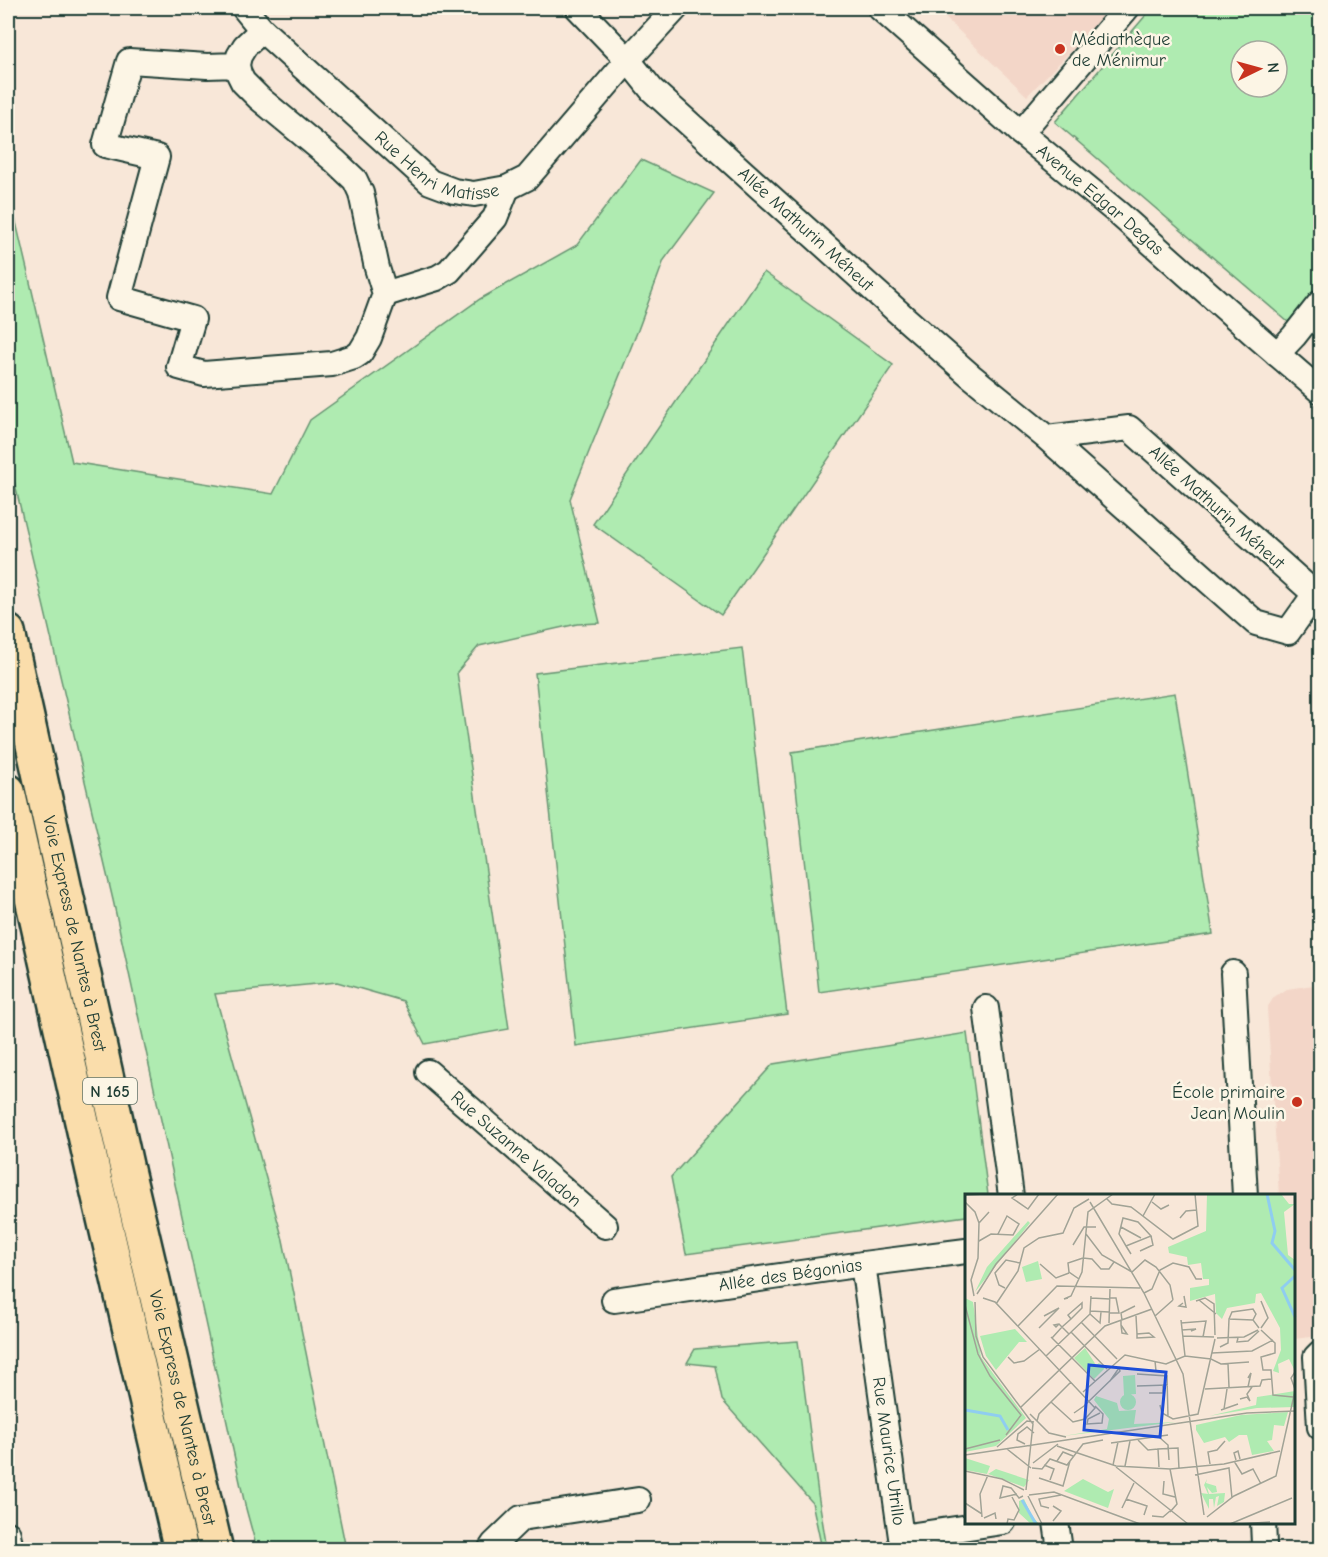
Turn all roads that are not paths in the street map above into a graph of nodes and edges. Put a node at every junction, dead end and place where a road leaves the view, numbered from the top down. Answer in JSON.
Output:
{"nodes":[{"id":1,"x":244,"y":8,"type":"edge"},
{"id":2,"x":578,"y":8,"type":"edge"},
{"id":3,"x":676,"y":8,"type":"edge"},
{"id":4,"x":880,"y":8,"type":"edge"},
{"id":5,"x":1127,"y":8,"type":"edge"},
{"id":6,"x":262,"y":30,"type":"junction"},
{"id":7,"x":628,"y":60,"type":"junction"},
{"id":8,"x":237,"y":65,"type":"junction"},
{"id":9,"x":1021,"y":133,"type":"junction"},
{"id":10,"x":507,"y":188,"type":"junction"},
{"id":11,"x":386,"y":294,"type":"junction"},
{"id":12,"x":1320,"y":303,"type":"edge"},
{"id":13,"x":1277,"y":354,"type":"junction"},
{"id":14,"x":1320,"y":391,"type":"edge"},
{"id":15,"x":1047,"y":438,"type":"junction"},
{"id":16,"x":8,"y":632,"type":"edge"},
{"id":17,"x":8,"y":791,"type":"edge"},
{"id":18,"x":1233,"y":973,"type":"dead end"},
{"id":19,"x":986,"y":1008,"type":"dead end"},
{"id":20,"x":428,"y":1072,"type":"dead end"},
{"id":21,"x":1011,"y":1194,"type":"edge"},
{"id":22,"x":1245,"y":1194,"type":"edge"},
{"id":23,"x":605,"y":1226,"type":"dead end"},
{"id":24,"x":965,"y":1251,"type":"edge"},
{"id":25,"x":863,"y":1264,"type":"junction"},
{"id":26,"x":614,"y":1300,"type":"dead end"},
{"id":27,"x":1320,"y":1353,"type":"edge"},
{"id":28,"x":1320,"y":1426,"type":"edge"},
{"id":29,"x":638,"y":1500,"type":"dead end"},
{"id":30,"x":989,"y":1524,"type":"edge"},
{"id":31,"x":1056,"y":1524,"type":"edge"},
{"id":32,"x":1263,"y":1524,"type":"edge"},
{"id":33,"x":8,"y":1534,"type":"edge"},
{"id":34,"x":11,"y":1550,"type":"edge"},
{"id":35,"x":181,"y":1550,"type":"edge"},
{"id":36,"x":216,"y":1550,"type":"edge"},
{"id":37,"x":490,"y":1550,"type":"edge"},
{"id":38,"x":1060,"y":1550,"type":"edge"},
{"id":39,"x":1263,"y":1550,"type":"edge"}],
"edges":[{"from":1,"to":6,"type":"street","name":"Rue Henri Matisse"},
{"from":2,"to":7,"type":"street","name":"Allée Mathurin Méheut"},
{"from":3,"to":7,"type":"street","name":"Rue Henri Matisse"},
{"from":4,"to":9,"type":"street","name":"Avenue Edgar Degas"},
{"from":5,"to":9,"type":"street"},
{"from":6,"to":8,"type":"street"},
{"from":6,"to":10,"type":"street","name":"Rue Henri Matisse"},
{"from":7,"to":10,"type":"street","name":"Rue Henri Matisse"},
{"from":7,"to":15,"type":"street","name":"Allée Mathurin Méheut"},
{"from":8,"to":11,"type":"street"},
{"from":8,"to":11,"type":"street"},
{"from":9,"to":13,"type":"street","name":"Avenue Edgar Degas"},
{"from":10,"to":11,"type":"street"},
{"from":12,"to":13,"type":"street"},
{"from":13,"to":14,"type":"street","name":"Avenue Edgar Degas"},
{"from":15,"to":15,"type":"street","name":"Allée Mathurin Méheut"},
{"from":16,"to":36,"type":"highway","name":"Voie Express de Nantes à Brest","number":"N 165"},
{"from":17,"to":35,"type":"highway","name":"Voie Express de Nantes à Brest","number":"N 165"},
{"from":18,"to":22,"type":"street"},
{"from":19,"to":21,"type":"street"},
{"from":20,"to":23,"type":"street","name":"Rue Suzanne Valadon"},
{"from":24,"to":25,"type":"street","name":"Allée des Bégonias"},
{"from":25,"to":26,"type":"street","name":"Allée des Bégonias"},
{"from":25,"to":30,"type":"street","name":"Rue Maurice Utrillo"},
{"from":27,"to":28,"type":"street"},
{"from":29,"to":37,"type":"street"},
{"from":31,"to":38,"type":"street"},
{"from":32,"to":39,"type":"street"},
{"from":33,"to":34,"type":"street"}]}
